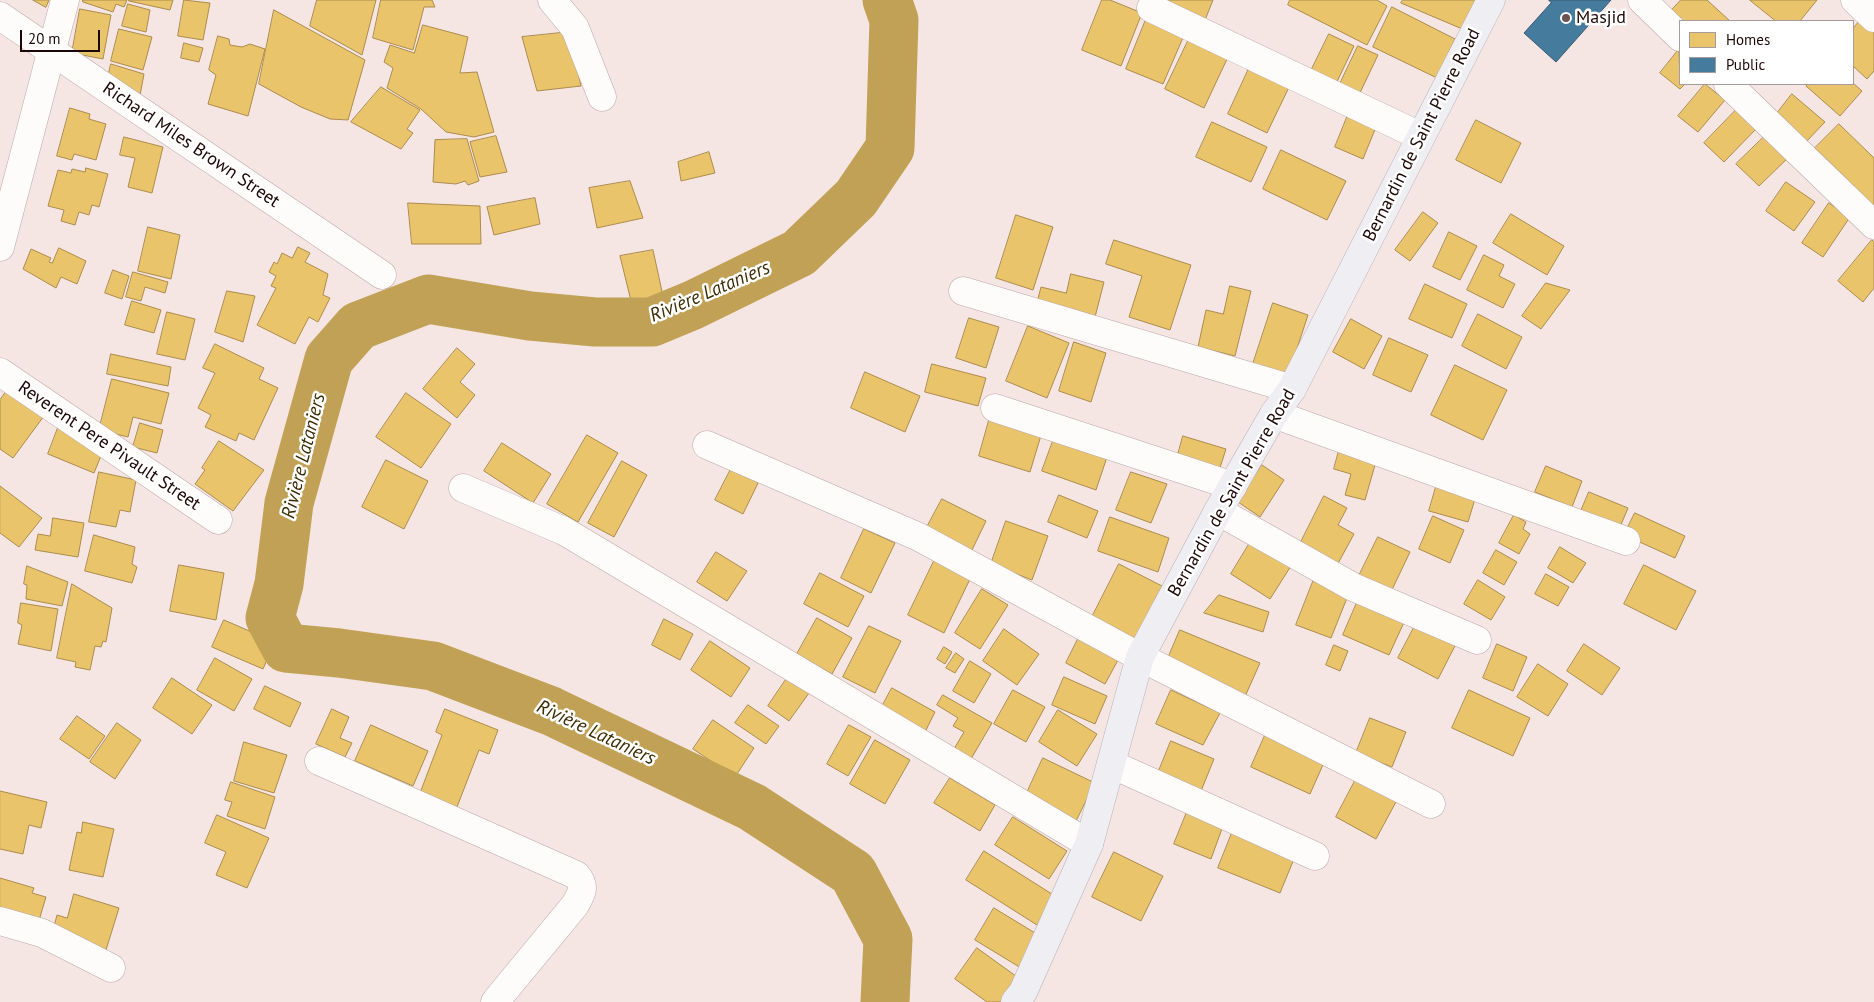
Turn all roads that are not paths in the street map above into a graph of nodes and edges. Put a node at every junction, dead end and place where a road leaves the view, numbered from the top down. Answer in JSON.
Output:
{"nodes":[{"id":1,"x":65,"y":0,"type":"edge"},
{"id":2,"x":552,"y":0,"type":"edge"},
{"id":3,"x":1491,"y":0,"type":"edge"},
{"id":4,"x":1642,"y":0,"type":"edge"},
{"id":5,"x":1855,"y":0,"type":"edge"},
{"id":6,"x":1151,"y":8,"type":"dead end"},
{"id":7,"x":0,"y":16,"type":"edge"},
{"id":8,"x":1874,"y":18,"type":"edge"},
{"id":9,"x":1679,"y":36,"type":"edge"},
{"id":10,"x":52,"y":51,"type":"junction"},
{"id":11,"x":1729,"y":85,"type":"edge"},
{"id":12,"x":602,"y":97,"type":"dead end"},
{"id":13,"x":1420,"y":136,"type":"junction"},
{"id":14,"x":1874,"y":225,"type":"edge"},
{"id":15,"x":0,"y":248,"type":"edge"},
{"id":16,"x":382,"y":275,"type":"dead end"},
{"id":17,"x":963,"y":291,"type":"dead end"},
{"id":18,"x":0,"y":372,"type":"edge"},
{"id":19,"x":1292,"y":389,"type":"junction"},
{"id":20,"x":995,"y":408,"type":"dead end"},
{"id":21,"x":1274,"y":414,"type":"junction"},
{"id":22,"x":707,"y":445,"type":"dead end"},
{"id":23,"x":1233,"y":486,"type":"junction"},
{"id":24,"x":463,"y":488,"type":"dead end"},
{"id":25,"x":1218,"y":511,"type":"junction"},
{"id":26,"x":218,"y":520,"type":"dead end"},
{"id":27,"x":1626,"y":541,"type":"dead end"},
{"id":28,"x":1477,"y":640,"type":"dead end"},
{"id":29,"x":1140,"y":657,"type":"junction"},
{"id":30,"x":319,"y":761,"type":"dead end"},
{"id":31,"x":1111,"y":764,"type":"junction"},
{"id":32,"x":1431,"y":804,"type":"dead end"},
{"id":33,"x":1089,"y":844,"type":"junction"},
{"id":34,"x":1315,"y":856,"type":"dead end"},
{"id":35,"x":0,"y":921,"type":"edge"},
{"id":36,"x":111,"y":968,"type":"dead end"},
{"id":37,"x":495,"y":1002,"type":"edge"},
{"id":38,"x":1015,"y":1002,"type":"edge"}],
"edges":[{"from":1,"to":10,"type":"street"},
{"from":2,"to":12,"type":"street"},
{"from":3,"to":13,"type":"main road","name":"Bernardin de Saint Pierre Road"},
{"from":4,"to":9,"type":"street"},
{"from":5,"to":8,"type":"street"},
{"from":6,"to":13,"type":"street"},
{"from":7,"to":10,"type":"street","name":"Richard Miles Brown Street"},
{"from":10,"to":15,"type":"street"},
{"from":10,"to":16,"type":"street","name":"Richard Miles Brown Street"},
{"from":11,"to":14,"type":"street"},
{"from":13,"to":19,"type":"main road","name":"Bernardin de Saint Pierre Road"},
{"from":17,"to":19,"type":"street"},
{"from":18,"to":26,"type":"street","name":"Reverent Pere Pivault Street"},
{"from":19,"to":21,"type":"main road","name":"Bernardin de Saint Pierre Road"},
{"from":20,"to":23,"type":"street"},
{"from":21,"to":23,"type":"main road","name":"Bernardin de Saint Pierre Road"},
{"from":21,"to":27,"type":"street"},
{"from":22,"to":29,"type":"street"},
{"from":23,"to":25,"type":"main road","name":"Bernardin de Saint Pierre Road"},
{"from":24,"to":33,"type":"street"},
{"from":25,"to":28,"type":"street"},
{"from":25,"to":29,"type":"main road","name":"Bernardin de Saint Pierre Road"},
{"from":29,"to":31,"type":"main road","name":"Bernardin de Saint Pierre Road"},
{"from":29,"to":32,"type":"street"},
{"from":30,"to":37,"type":"street"},
{"from":31,"to":33,"type":"main road","name":"Bernardin de Saint Pierre Road"},
{"from":31,"to":34,"type":"street"},
{"from":33,"to":38,"type":"main road","name":"Bernardin de Saint Pierre Road"},
{"from":35,"to":36,"type":"street"}]}
